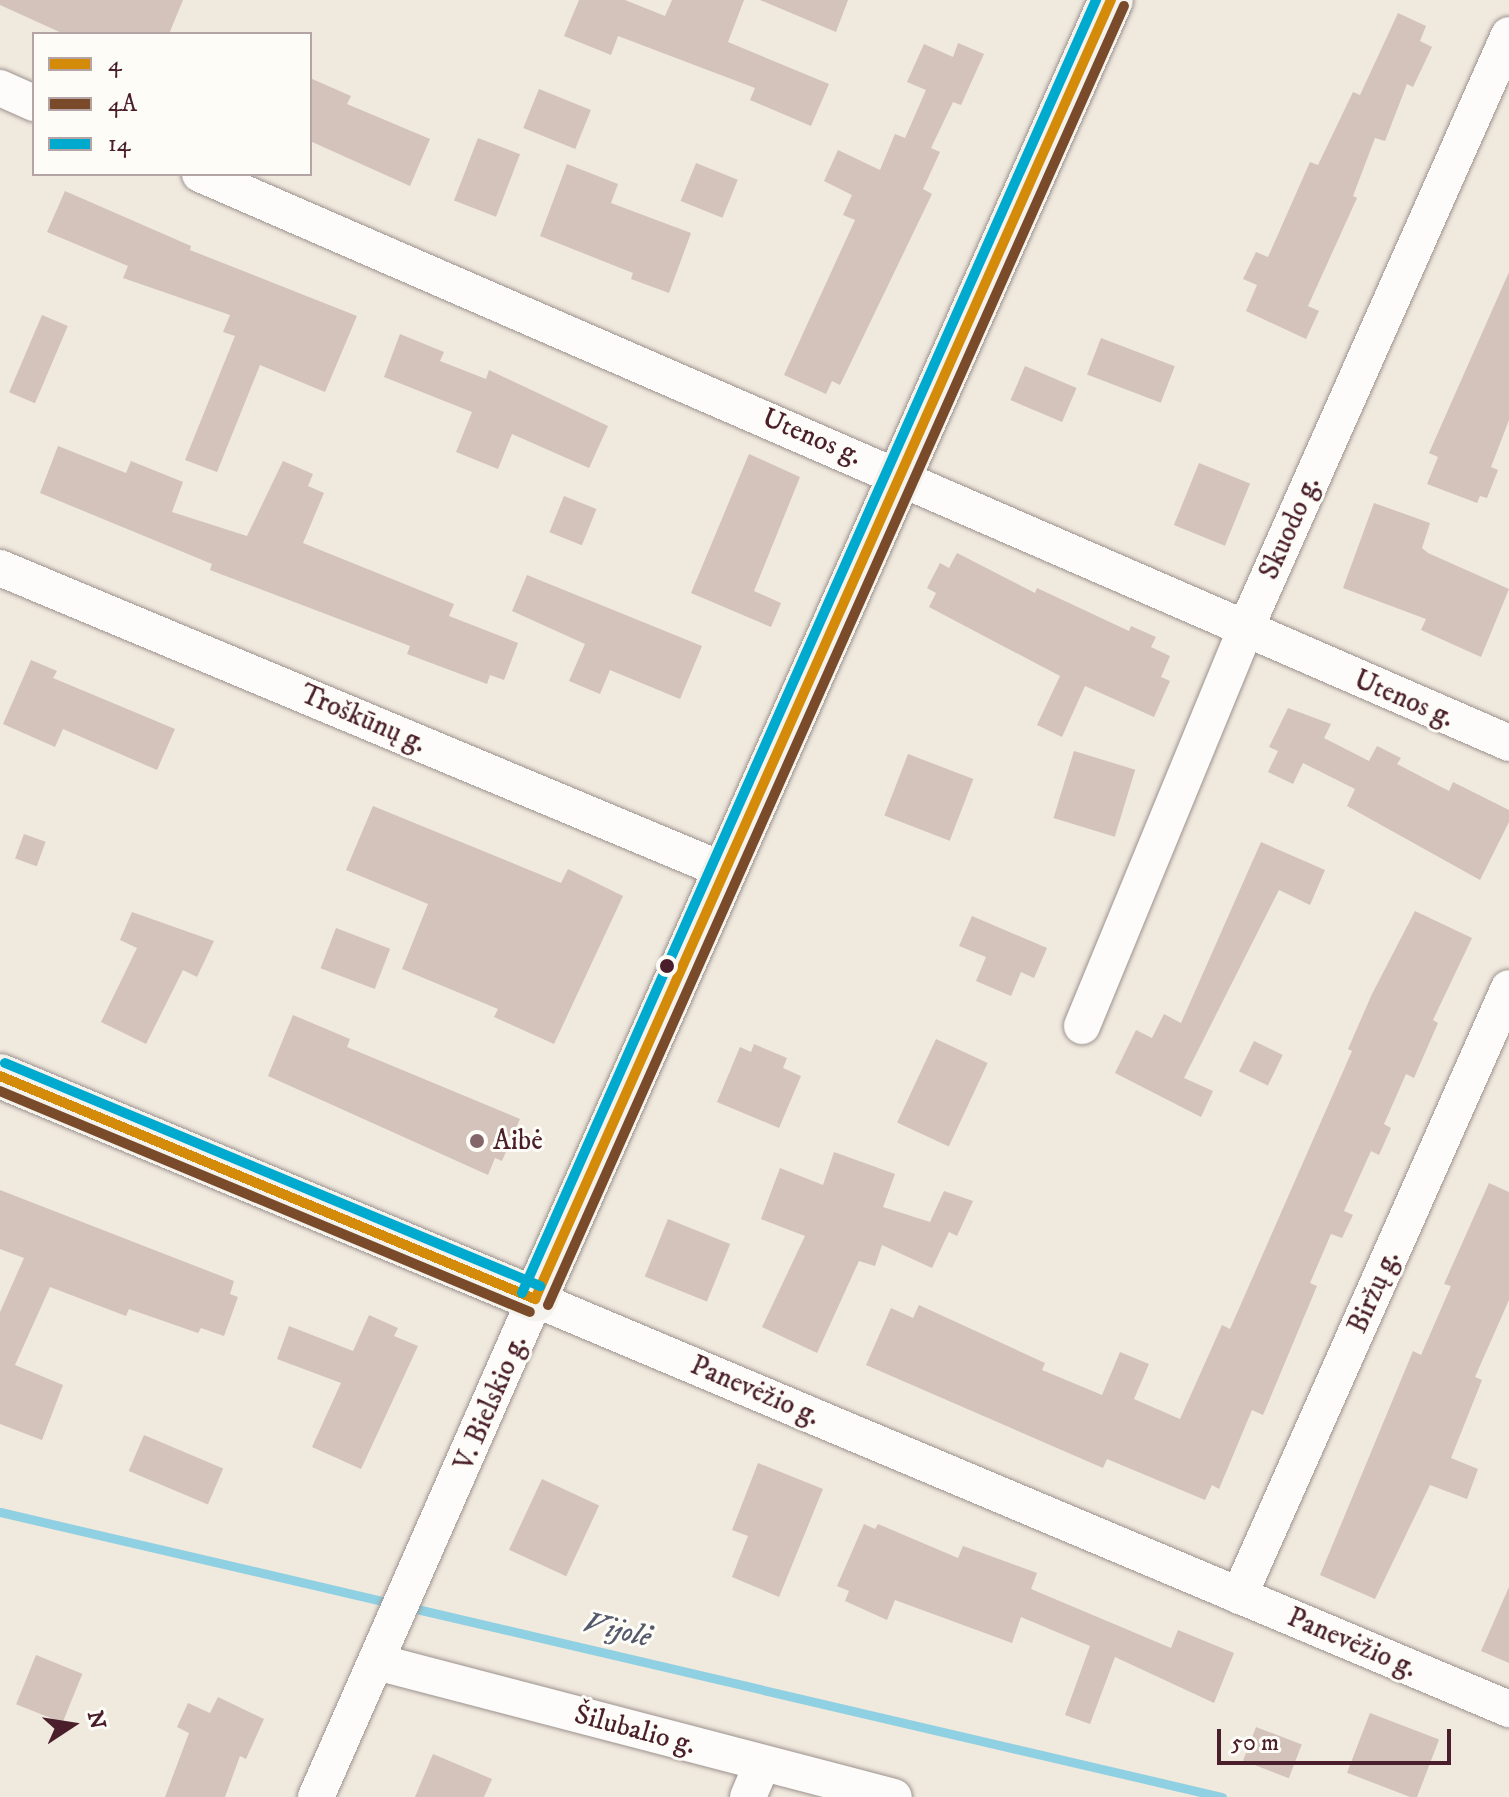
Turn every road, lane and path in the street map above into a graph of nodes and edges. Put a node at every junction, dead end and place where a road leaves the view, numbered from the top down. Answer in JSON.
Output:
{"nodes":[{"id":1,"x":1111,"y":0,"type":"edge"},
{"id":2,"x":1509,"y":35,"type":"edge"},
{"id":3,"x":0,"y":88,"type":"edge"},
{"id":4,"x":32,"y":102,"type":"edge"},
{"id":5,"x":205,"y":176,"type":"edge"},
{"id":6,"x":901,"y":475,"type":"junction"},
{"id":7,"x":0,"y":568,"type":"edge"},
{"id":8,"x":1244,"y":632,"type":"junction"},
{"id":9,"x":1509,"y":743,"type":"edge"},
{"id":10,"x":725,"y":871,"type":"junction"},
{"id":11,"x":1509,"y":988,"type":"edge"},
{"id":12,"x":1082,"y":1026,"type":"dead end"},
{"id":13,"x":0,"y":1076,"type":"edge"},
{"id":14,"x":535,"y":1299,"type":"junction"},
{"id":15,"x":1239,"y":1596,"type":"junction"},
{"id":16,"x":384,"y":1646,"type":"junction"},
{"id":17,"x":1509,"y":1709,"type":"edge"},
{"id":18,"x":762,"y":1764,"type":"junction"},
{"id":19,"x":316,"y":1797,"type":"edge"},
{"id":20,"x":748,"y":1797,"type":"edge"},
{"id":21,"x":894,"y":1797,"type":"edge"}],
"edges":[{"from":1,"to":6,"type":"street","name":"V. Bielskio g."},
{"from":2,"to":8,"type":"street","name":"Skuodo g."},
{"from":3,"to":4,"type":"street"},
{"from":5,"to":6,"type":"street","name":"Utenos g."},
{"from":6,"to":8,"type":"street","name":"Utenos g."},
{"from":6,"to":10,"type":"street","name":"V. Bielskio g."},
{"from":7,"to":10,"type":"street","name":"Troškūnų g."},
{"from":8,"to":9,"type":"street","name":"Utenos g."},
{"from":8,"to":12,"type":"street","name":"Skuodo g."},
{"from":10,"to":14,"type":"street","name":"V. Bielskio g."},
{"from":11,"to":15,"type":"street","name":"Biržų g."},
{"from":13,"to":14,"type":"street","name":"Panevėžio g."},
{"from":14,"to":15,"type":"street","name":"Panevėžio g."},
{"from":14,"to":16,"type":"street","name":"V. Bielskio g."},
{"from":15,"to":17,"type":"street","name":"Panevėžio g."},
{"from":16,"to":18,"type":"street","name":"Šilubalio g."},
{"from":16,"to":19,"type":"street","name":"V. Bielskio g."},
{"from":18,"to":20,"type":"street"},
{"from":18,"to":21,"type":"street","name":"Šilubalio g."}]}
